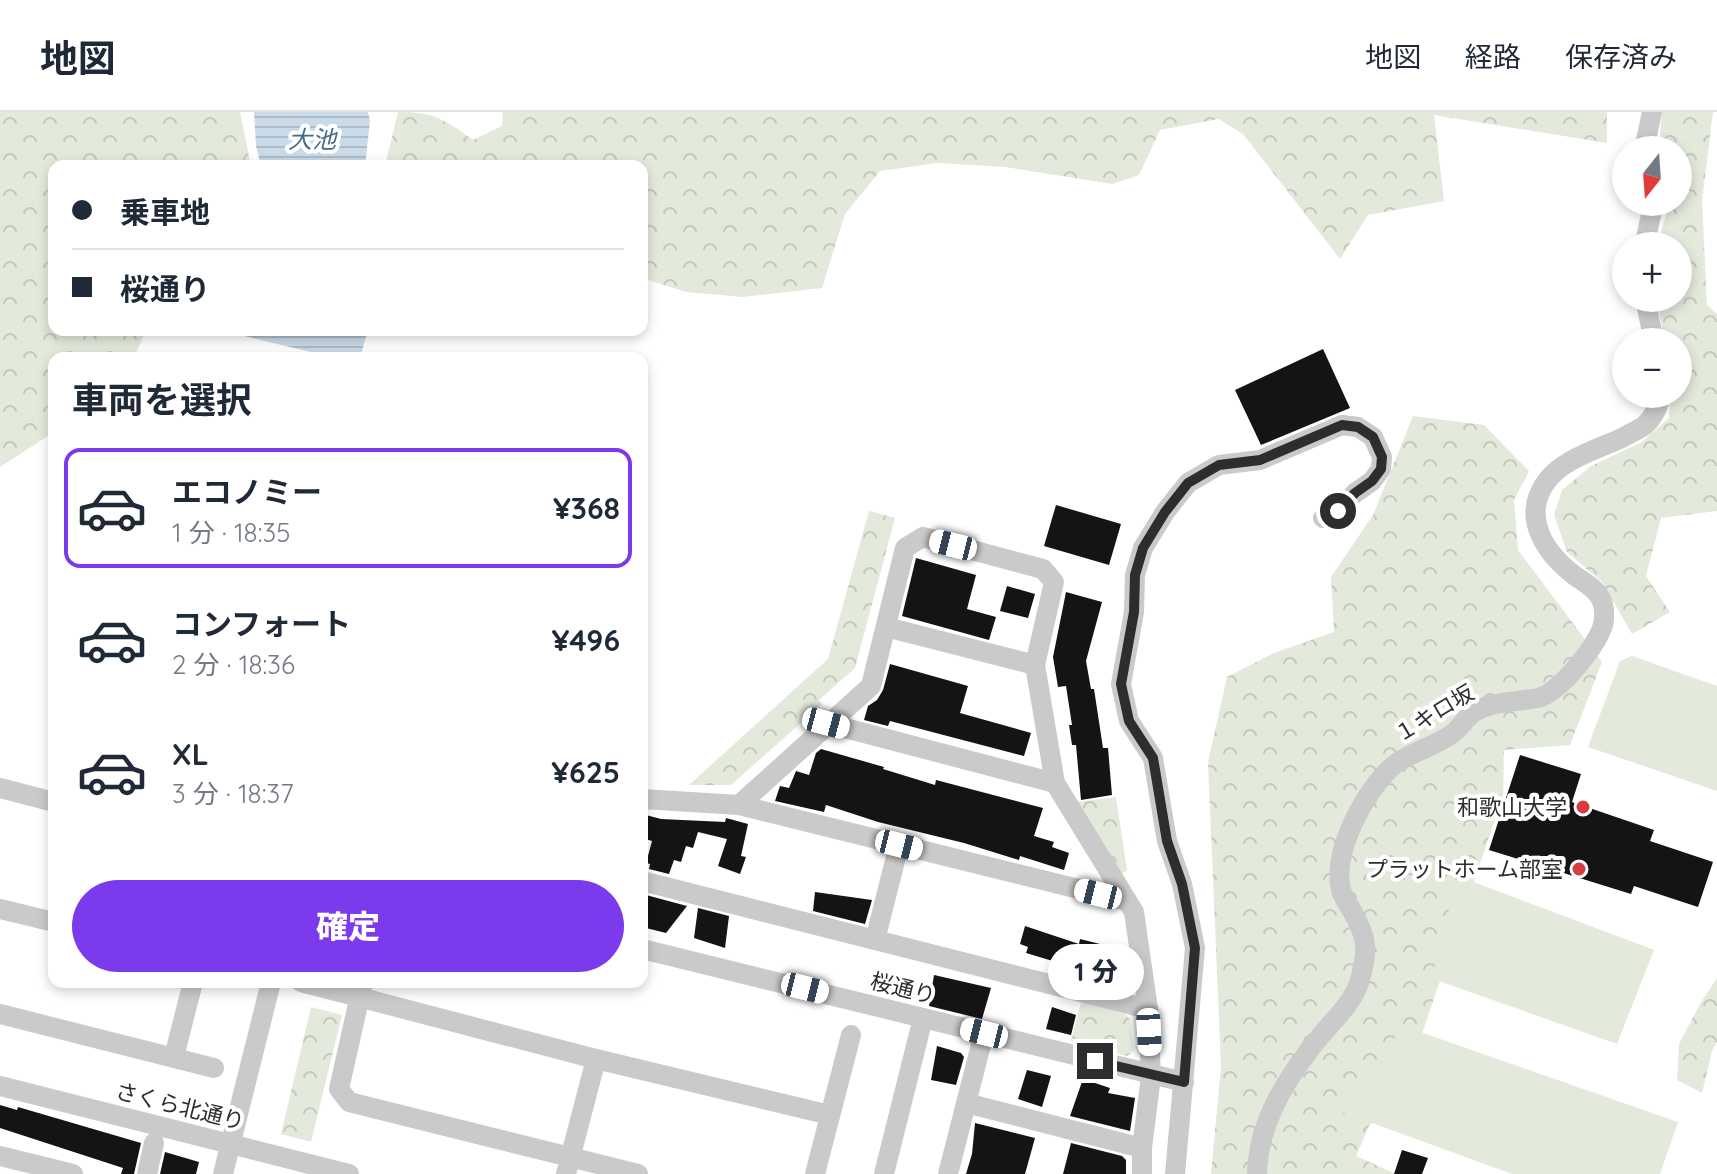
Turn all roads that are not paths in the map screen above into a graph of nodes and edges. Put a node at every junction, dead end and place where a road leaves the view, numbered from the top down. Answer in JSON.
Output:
{"nodes":[{"id":1,"x":1652,"y":112,"type":"edge"},
{"id":2,"x":1647,"y":136,"type":"edge"},
{"id":3,"x":1657,"y":408,"type":"edge"},
{"id":4,"x":1323,"y":518,"type":"dead end"},
{"id":5,"x":886,"y":627,"type":"junction"},
{"id":6,"x":1035,"y":665,"type":"junction"},
{"id":7,"x":826,"y":723,"type":"junction"},
{"id":8,"x":1055,"y":783,"type":"junction"},
{"id":9,"x":0,"y":788,"type":"edge"},
{"id":10,"x":648,"y":799,"type":"edge"},
{"id":11,"x":48,"y":800,"type":"edge"},
{"id":12,"x":739,"y":805,"type":"junction"},
{"id":13,"x":899,"y":845,"type":"junction"},
{"id":14,"x":648,"y":883,"type":"edge"},
{"id":15,"x":1127,"y":901,"type":"junction"},
{"id":16,"x":0,"y":909,"type":"edge"},
{"id":17,"x":48,"y":921,"type":"edge"},
{"id":18,"x":875,"y":940,"type":"junction"},
{"id":19,"x":648,"y":950,"type":"edge"},
{"id":20,"x":191,"y":988,"type":"edge"},
{"id":21,"x":270,"y":988,"type":"edge"},
{"id":22,"x":362,"y":990,"type":"edge"},
{"id":23,"x":1148,"y":1009,"type":"junction"},
{"id":24,"x":0,"y":1014,"type":"edge"},
{"id":25,"x":923,"y":1018,"type":"junction"},
{"id":26,"x":984,"y":1033,"type":"junction"},
{"id":27,"x":851,"y":1035,"type":"dead end"},
{"id":28,"x":174,"y":1057,"type":"junction"},
{"id":29,"x":596,"y":1059,"type":"junction"},
{"id":30,"x":214,"y":1068,"type":"dead end"},
{"id":31,"x":1151,"y":1076,"type":"junction"},
{"id":32,"x":1184,"y":1082,"type":"junction"},
{"id":33,"x":0,"y":1086,"type":"edge"},
{"id":34,"x":966,"y":1103,"type":"junction"},
{"id":35,"x":830,"y":1115,"type":"junction"},
{"id":36,"x":154,"y":1143,"type":"dead end"},
{"id":37,"x":231,"y":1144,"type":"junction"},
{"id":38,"x":1142,"y":1148,"type":"junction"},
{"id":39,"x":0,"y":1156,"type":"edge"},
{"id":40,"x":568,"y":1165,"type":"edge"},
{"id":41,"x":318,"y":1170,"type":"edge"},
{"id":42,"x":73,"y":1174,"type":"edge"},
{"id":43,"x":147,"y":1174,"type":"edge"},
{"id":44,"x":223,"y":1174,"type":"edge"},
{"id":45,"x":349,"y":1174,"type":"edge"},
{"id":46,"x":638,"y":1174,"type":"edge"},
{"id":47,"x":815,"y":1174,"type":"edge"},
{"id":48,"x":884,"y":1174,"type":"edge"},
{"id":49,"x":948,"y":1174,"type":"edge"},
{"id":50,"x":1142,"y":1174,"type":"edge"},
{"id":51,"x":1175,"y":1174,"type":"edge"},
{"id":52,"x":1257,"y":1174,"type":"edge"}],
"edges":[{"from":1,"to":2,"type":"street"},
{"from":3,"to":52,"type":"street","name":"１キロ坂"},
{"from":4,"to":32,"type":"street"},
{"from":5,"to":6,"type":"street"},
{"from":5,"to":6,"type":"street"},
{"from":5,"to":7,"type":"street"},
{"from":6,"to":8,"type":"street"},
{"from":7,"to":8,"type":"street"},
{"from":7,"to":12,"type":"street"},
{"from":8,"to":15,"type":"street"},
{"from":9,"to":11,"type":"street"},
{"from":10,"to":12,"type":"street"},
{"from":12,"to":13,"type":"street"},
{"from":13,"to":15,"type":"street"},
{"from":13,"to":18,"type":"street"},
{"from":14,"to":18,"type":"street"},
{"from":15,"to":23,"type":"street"},
{"from":16,"to":17,"type":"street"},
{"from":18,"to":23,"type":"street"},
{"from":19,"to":25,"type":"street","name":"桜通り"},
{"from":20,"to":28,"type":"street"},
{"from":21,"to":37,"type":"street"},
{"from":22,"to":29,"type":"street"},
{"from":22,"to":40,"type":"street"},
{"from":23,"to":31,"type":"street"},
{"from":24,"to":28,"type":"street"},
{"from":25,"to":26,"type":"street","name":"桜通り"},
{"from":25,"to":48,"type":"street"},
{"from":26,"to":31,"type":"street","name":"桜通り"},
{"from":26,"to":34,"type":"street"},
{"from":27,"to":35,"type":"street"},
{"from":28,"to":30,"type":"street"},
{"from":29,"to":35,"type":"street"},
{"from":29,"to":40,"type":"street"},
{"from":31,"to":32,"type":"street","name":"桜通り"},
{"from":31,"to":38,"type":"street"},
{"from":32,"to":51,"type":"street"},
{"from":33,"to":37,"type":"street","name":"さくら北通り"},
{"from":34,"to":38,"type":"street"},
{"from":34,"to":49,"type":"street"},
{"from":35,"to":47,"type":"street"},
{"from":36,"to":43,"type":"street"},
{"from":37,"to":41,"type":"street","name":"さくら北通り"},
{"from":37,"to":44,"type":"street"},
{"from":38,"to":50,"type":"street"},
{"from":39,"to":42,"type":"street"},
{"from":40,"to":46,"type":"street"},
{"from":41,"to":45,"type":"street","name":"さくら北通り"}]}
